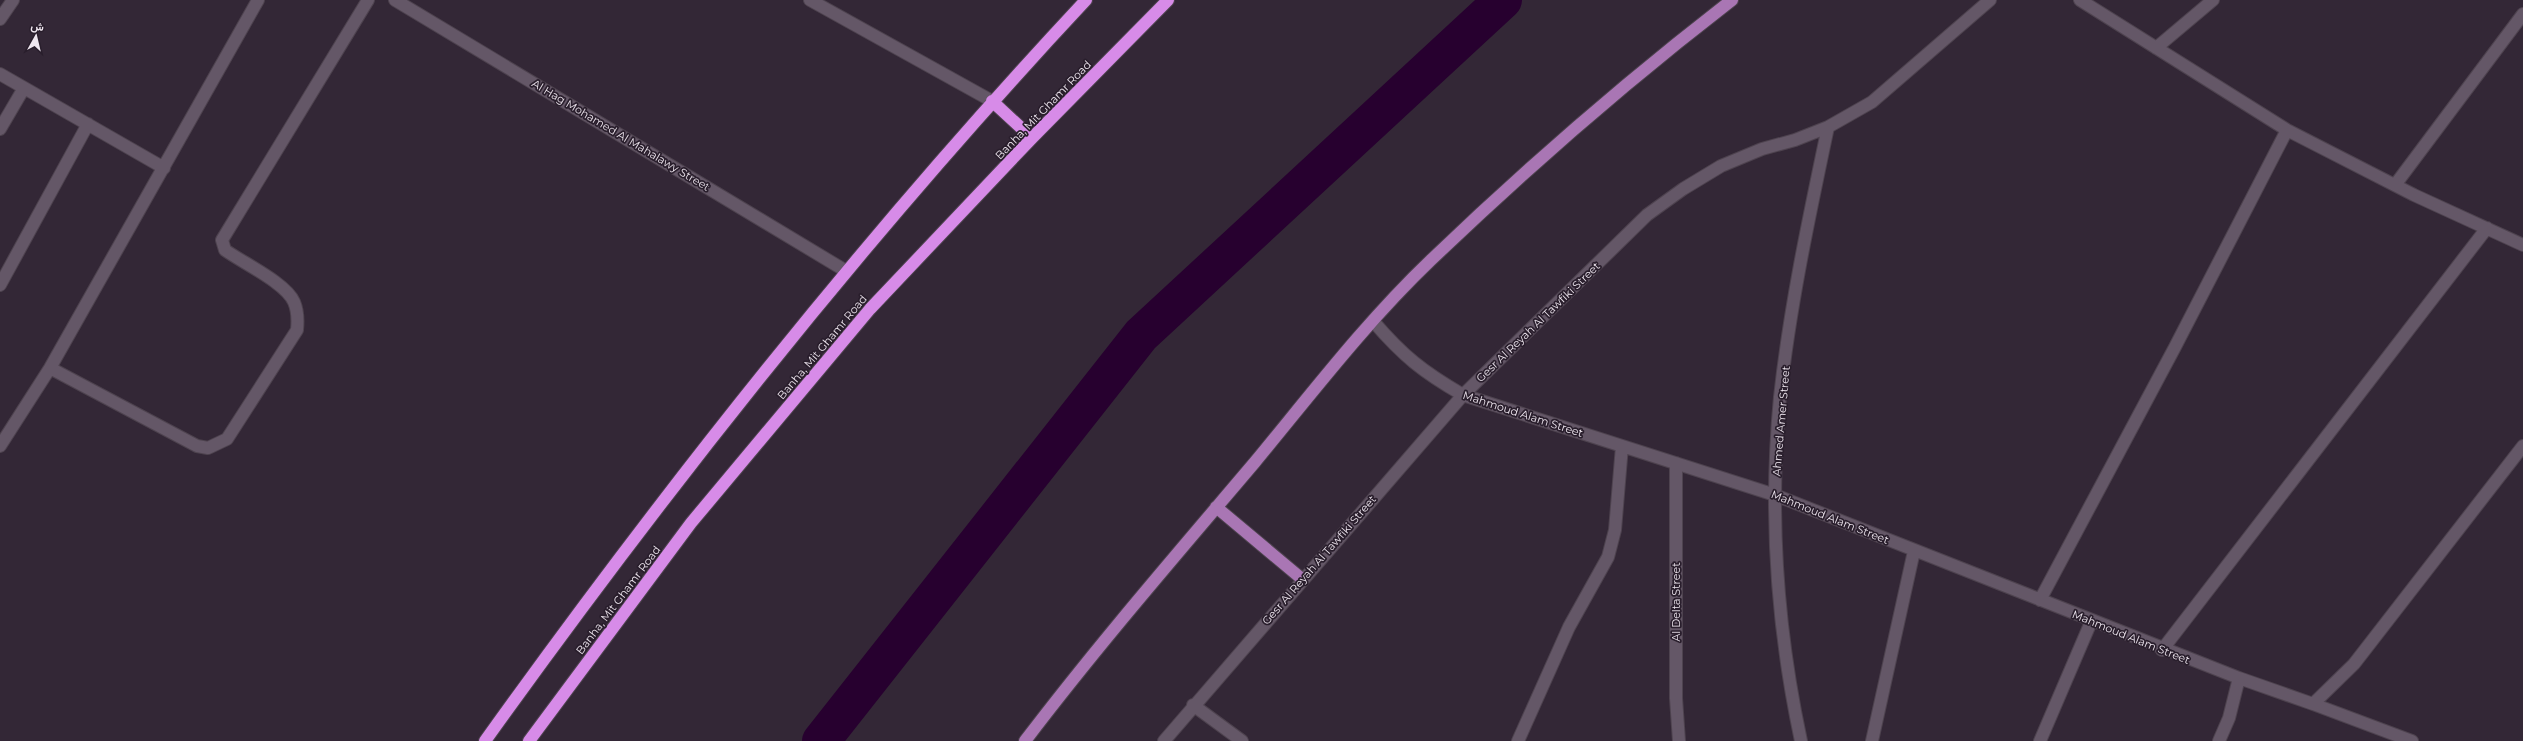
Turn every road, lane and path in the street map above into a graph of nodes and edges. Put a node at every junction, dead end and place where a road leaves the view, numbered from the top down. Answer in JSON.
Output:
{"nodes":[{"id":1,"x":13,"y":0,"type":"edge"},
{"id":2,"x":258,"y":0,"type":"edge"},
{"id":3,"x":368,"y":0,"type":"edge"},
{"id":4,"x":395,"y":0,"type":"edge"},
{"id":5,"x":811,"y":0,"type":"edge"},
{"id":6,"x":1086,"y":0,"type":"edge"},
{"id":7,"x":1168,"y":0,"type":"edge"},
{"id":8,"x":1732,"y":0,"type":"edge"},
{"id":9,"x":1990,"y":0,"type":"edge"},
{"id":10,"x":2080,"y":0,"type":"edge"},
{"id":11,"x":2213,"y":0,"type":"edge"},
{"id":12,"x":2523,"y":14,"type":"edge"},
{"id":13,"x":0,"y":19,"type":"edge"},
{"id":14,"x":2156,"y":48,"type":"junction"},
{"id":15,"x":0,"y":74,"type":"edge"},
{"id":16,"x":24,"y":88,"type":"junction"},
{"id":17,"x":992,"y":100,"type":"junction"},
{"id":18,"x":88,"y":124,"type":"junction"},
{"id":19,"x":1828,"y":127,"type":"junction"},
{"id":20,"x":0,"y":129,"type":"edge"},
{"id":21,"x":2287,"y":130,"type":"junction"},
{"id":22,"x":1032,"y":138,"type":"junction"},
{"id":23,"x":164,"y":168,"type":"junction"},
{"id":24,"x":2395,"y":185,"type":"junction"},
{"id":25,"x":2487,"y":228,"type":"junction"},
{"id":26,"x":2523,"y":245,"type":"edge"},
{"id":27,"x":846,"y":271,"type":"junction"},
{"id":28,"x":0,"y":285,"type":"edge"},
{"id":29,"x":1373,"y":321,"type":"junction"},
{"id":30,"x":50,"y":368,"type":"junction"},
{"id":31,"x":1463,"y":395,"type":"junction"},
{"id":32,"x":0,"y":446,"type":"edge"},
{"id":33,"x":1622,"y":446,"type":"junction"},
{"id":34,"x":2523,"y":446,"type":"edge"},
{"id":35,"x":1676,"y":463,"type":"junction"},
{"id":36,"x":1775,"y":495,"type":"junction"},
{"id":37,"x":1216,"y":507,"type":"junction"},
{"id":38,"x":1914,"y":551,"type":"junction"},
{"id":39,"x":1302,"y":579,"type":"junction"},
{"id":40,"x":2040,"y":600,"type":"junction"},
{"id":41,"x":2091,"y":622,"type":"junction"},
{"id":42,"x":2162,"y":650,"type":"junction"},
{"id":43,"x":2239,"y":678,"type":"junction"},
{"id":44,"x":2313,"y":704,"type":"junction"},
{"id":45,"x":1193,"y":706,"type":"junction"},
{"id":46,"x":485,"y":741,"type":"edge"},
{"id":47,"x":529,"y":741,"type":"edge"},
{"id":48,"x":1026,"y":741,"type":"edge"},
{"id":49,"x":1164,"y":741,"type":"edge"},
{"id":50,"x":1242,"y":741,"type":"edge"},
{"id":51,"x":1518,"y":741,"type":"edge"},
{"id":52,"x":1679,"y":741,"type":"edge"},
{"id":53,"x":1801,"y":741,"type":"edge"},
{"id":54,"x":1872,"y":741,"type":"edge"},
{"id":55,"x":2040,"y":741,"type":"edge"},
{"id":56,"x":2219,"y":741,"type":"edge"},
{"id":57,"x":2412,"y":741,"type":"edge"}],
"edges":[{"from":1,"to":13,"type":"street"},
{"from":2,"to":23,"type":"street"},
{"from":3,"to":30,"type":"street"},
{"from":4,"to":27,"type":"street","name":"Al Hag Mohamed Al Mahalawy Street"},
{"from":5,"to":17,"type":"street"},
{"from":6,"to":17,"type":"highway"},
{"from":7,"to":22,"type":"highway","name":"Banha, Mit Ghamr Road"},
{"from":8,"to":29,"type":"main road"},
{"from":9,"to":19,"type":"street","name":"Gesr Al Reyah Al Tawfiki Street"},
{"from":10,"to":14,"type":"street"},
{"from":11,"to":14,"type":"street"},
{"from":12,"to":24,"type":"street"},
{"from":14,"to":21,"type":"street"},
{"from":15,"to":16,"type":"street"},
{"from":16,"to":18,"type":"street"},
{"from":16,"to":20,"type":"street"},
{"from":17,"to":22,"type":"highway"},
{"from":17,"to":27,"type":"highway"},
{"from":18,"to":23,"type":"street"},
{"from":18,"to":28,"type":"street"},
{"from":19,"to":31,"type":"street","name":"Gesr Al Reyah Al Tawfiki Street"},
{"from":19,"to":36,"type":"street","name":"Ahmed Amer Street"},
{"from":21,"to":24,"type":"street"},
{"from":21,"to":40,"type":"street"},
{"from":22,"to":47,"type":"highway","name":"Banha, Mit Ghamr Road"},
{"from":23,"to":30,"type":"street"},
{"from":24,"to":25,"type":"street"},
{"from":25,"to":26,"type":"street"},
{"from":25,"to":42,"type":"street"},
{"from":27,"to":46,"type":"highway"},
{"from":29,"to":31,"type":"street","name":"Mahmoud Alam Street"},
{"from":29,"to":37,"type":"main road"},
{"from":30,"to":32,"type":"street"},
{"from":31,"to":33,"type":"street","name":"Mahmoud Alam Street"},
{"from":31,"to":39,"type":"street","name":"Gesr Al Reyah Al Tawfiki Street"},
{"from":33,"to":35,"type":"street","name":"Mahmoud Alam Street"},
{"from":33,"to":51,"type":"street"},
{"from":34,"to":44,"type":"street"},
{"from":35,"to":36,"type":"street","name":"Mahmoud Alam Street"},
{"from":35,"to":52,"type":"street","name":"Al Delta Street"},
{"from":36,"to":38,"type":"street","name":"Mahmoud Alam Street"},
{"from":36,"to":53,"type":"street","name":"Ahmed Amer Street"},
{"from":37,"to":39,"type":"main road"},
{"from":37,"to":48,"type":"main road"},
{"from":38,"to":40,"type":"street","name":"Mahmoud Alam Street"},
{"from":38,"to":54,"type":"street"},
{"from":39,"to":45,"type":"street","name":"Gesr Al Reyah Al Tawfiki Street"},
{"from":40,"to":41,"type":"street","name":"Mahmoud Alam Street"},
{"from":41,"to":42,"type":"street","name":"Mahmoud Alam Street"},
{"from":41,"to":55,"type":"street"},
{"from":42,"to":43,"type":"street","name":"Mahmoud Alam Street"},
{"from":43,"to":44,"type":"street","name":"Mahmoud Alam Street"},
{"from":43,"to":56,"type":"street"},
{"from":44,"to":57,"type":"street","name":"Mahmoud Alam Street"},
{"from":45,"to":49,"type":"street","name":"Gesr Al Reyah Al Tawfiki Street"},
{"from":45,"to":50,"type":"street"}]}
